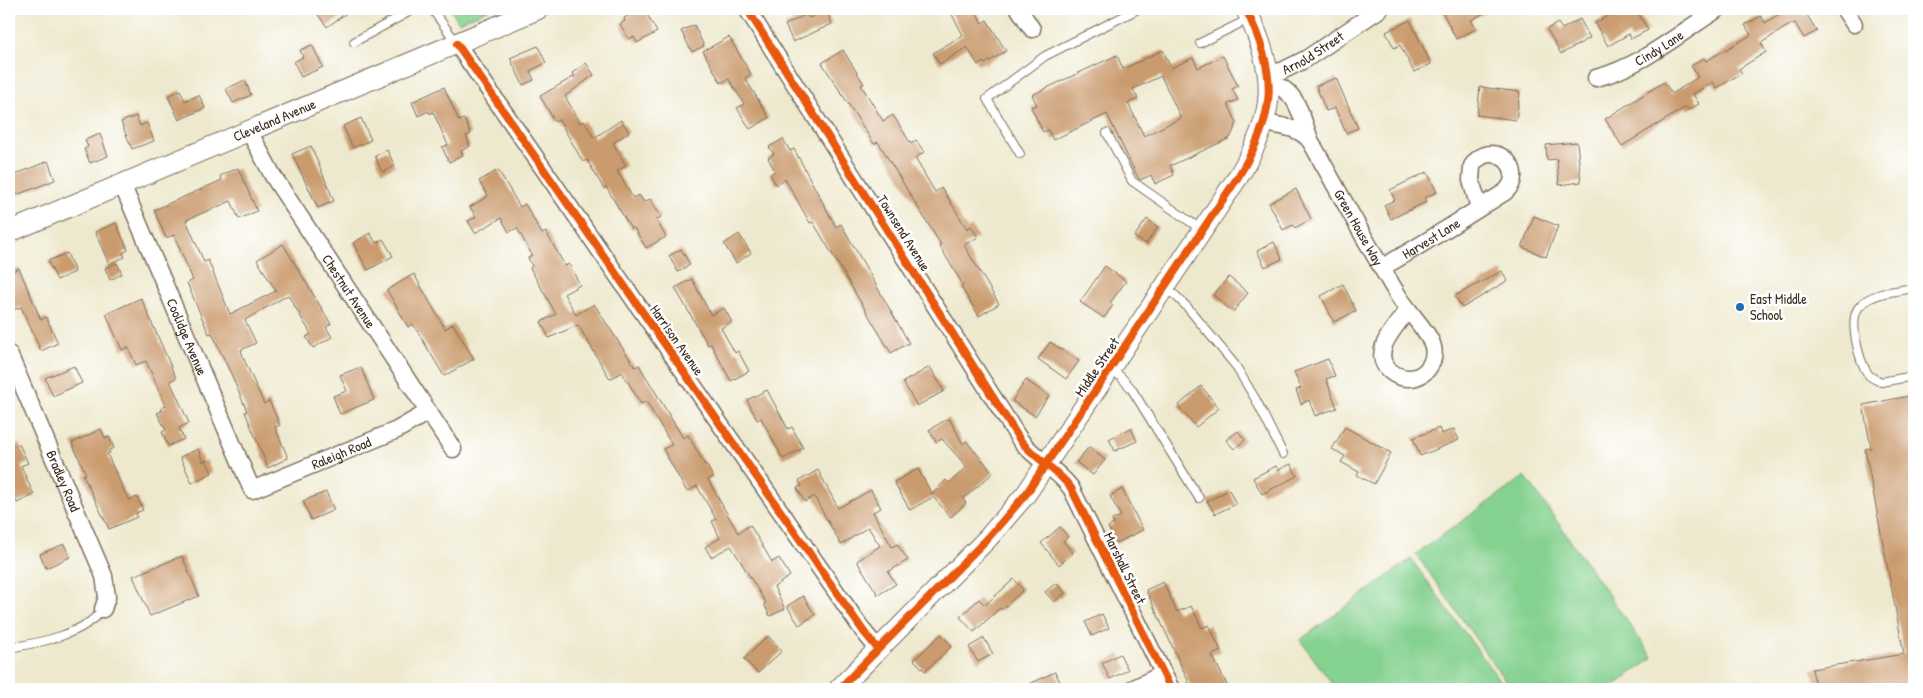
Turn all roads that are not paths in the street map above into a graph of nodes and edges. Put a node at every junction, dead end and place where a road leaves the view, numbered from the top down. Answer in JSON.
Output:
{"nodes":[{"id":1,"x":414,"y":9,"type":"edge"},
{"id":2,"x":432,"y":9,"type":"edge"},
{"id":3,"x":538,"y":9,"type":"edge"},
{"id":4,"x":747,"y":9,"type":"edge"},
{"id":5,"x":1019,"y":9,"type":"edge"},
{"id":6,"x":1138,"y":9,"type":"edge"},
{"id":7,"x":1380,"y":9,"type":"edge"},
{"id":8,"x":1718,"y":9,"type":"edge"},
{"id":9,"x":1844,"y":9,"type":"edge"},
{"id":10,"x":1249,"y":14,"type":"edge"},
{"id":11,"x":1854,"y":24,"type":"dead end"},
{"id":12,"x":1032,"y":30,"type":"dead end"},
{"id":13,"x":354,"y":42,"type":"dead end"},
{"id":14,"x":1200,"y":43,"type":"dead end"},
{"id":15,"x":457,"y":44,"type":"junction"},
{"id":16,"x":1596,"y":78,"type":"dead end"},
{"id":17,"x":1269,"y":79,"type":"junction"},
{"id":18,"x":1264,"y":123,"type":"junction"},
{"id":19,"x":249,"y":131,"type":"junction"},
{"id":20,"x":1107,"y":133,"type":"dead end"},
{"id":21,"x":1311,"y":142,"type":"junction"},
{"id":22,"x":1020,"y":154,"type":"dead end"},
{"id":23,"x":122,"y":184,"type":"junction"},
{"id":24,"x":1480,"y":208,"type":"dead end"},
{"id":25,"x":1203,"y":231,"type":"junction"},
{"id":26,"x":9,"y":232,"type":"edge"},
{"id":27,"x":1383,"y":267,"type":"junction"},
{"id":28,"x":1165,"y":288,"type":"junction"},
{"id":29,"x":1914,"y":288,"type":"edge"},
{"id":30,"x":1408,"y":310,"type":"dead end"},
{"id":31,"x":9,"y":354,"type":"edge"},
{"id":32,"x":1110,"y":369,"type":"junction"},
{"id":33,"x":1914,"y":376,"type":"edge"},
{"id":34,"x":428,"y":412,"type":"junction"},
{"id":35,"x":453,"y":449,"type":"dead end"},
{"id":36,"x":1283,"y":454,"type":"dead end"},
{"id":37,"x":1046,"y":464,"type":"junction"},
{"id":38,"x":252,"y":490,"type":"joint"},
{"id":39,"x":1199,"y":498,"type":"dead end"},
{"id":40,"x":103,"y":610,"type":"joint"},
{"id":41,"x":9,"y":648,"type":"edge"},
{"id":42,"x":878,"y":649,"type":"junction"},
{"id":43,"x":1163,"y":674,"type":"junction"},
{"id":44,"x":839,"y":689,"type":"edge"},
{"id":45,"x":1132,"y":689,"type":"edge"},
{"id":46,"x":1171,"y":689,"type":"edge"}],
"edges":[{"from":1,"to":13,"type":"lane"},
{"from":2,"to":15,"type":"lane"},
{"from":3,"to":15,"type":"street","name":"Cleveland Avenue"},
{"from":4,"to":37,"type":"street","name":"Townsend Avenue"},
{"from":5,"to":12,"type":"street"},
{"from":6,"to":22,"type":"lane"},
{"from":7,"to":17,"type":"street","name":"Arnold Street"},
{"from":8,"to":16,"type":"street","name":"Cindy Lane"},
{"from":9,"to":11,"type":"street"},
{"from":10,"to":14,"type":"lane"},
{"from":10,"to":17,"type":"street","name":"Middle Street"},
{"from":15,"to":19,"type":"street","name":"Cleveland Avenue"},
{"from":15,"to":42,"type":"street","name":"Harrison Avenue"},
{"from":17,"to":18,"type":"street","name":"Middle Street"},
{"from":17,"to":21,"type":"street","name":"Green House Way"},
{"from":18,"to":21,"type":"street"},
{"from":18,"to":25,"type":"street","name":"Middle Street"},
{"from":19,"to":23,"type":"street","name":"Cleveland Avenue"},
{"from":19,"to":34,"type":"street","name":"Chestnut Avenue"},
{"from":20,"to":25,"type":"lane"},
{"from":21,"to":27,"type":"street","name":"Green House Way"},
{"from":23,"to":26,"type":"street","name":"Cleveland Avenue"},
{"from":23,"to":38,"type":"street","name":"Coolidge Avenue"},
{"from":24,"to":27,"type":"street","name":"Harvest Lane"},
{"from":25,"to":28,"type":"street","name":"Middle Street"},
{"from":27,"to":30,"type":"street","name":"Green House Way"},
{"from":28,"to":32,"type":"street","name":"Middle Street"},
{"from":28,"to":36,"type":"lane"},
{"from":29,"to":33,"type":"lane"},
{"from":31,"to":40,"type":"street","name":"Bradley Road"},
{"from":32,"to":37,"type":"street","name":"Middle Street"},
{"from":32,"to":39,"type":"lane"},
{"from":34,"to":35,"type":"street","name":"Chestnut Avenue"},
{"from":34,"to":38,"type":"street","name":"Raleigh Road"},
{"from":37,"to":42,"type":"street","name":"Middle Street"},
{"from":37,"to":43,"type":"street","name":"Marshall Street"},
{"from":40,"to":41,"type":"lane"},
{"from":42,"to":44,"type":"street","name":"Middle Street"},
{"from":43,"to":45,"type":"street"},
{"from":43,"to":46,"type":"street","name":"Marshall Street"}]}
